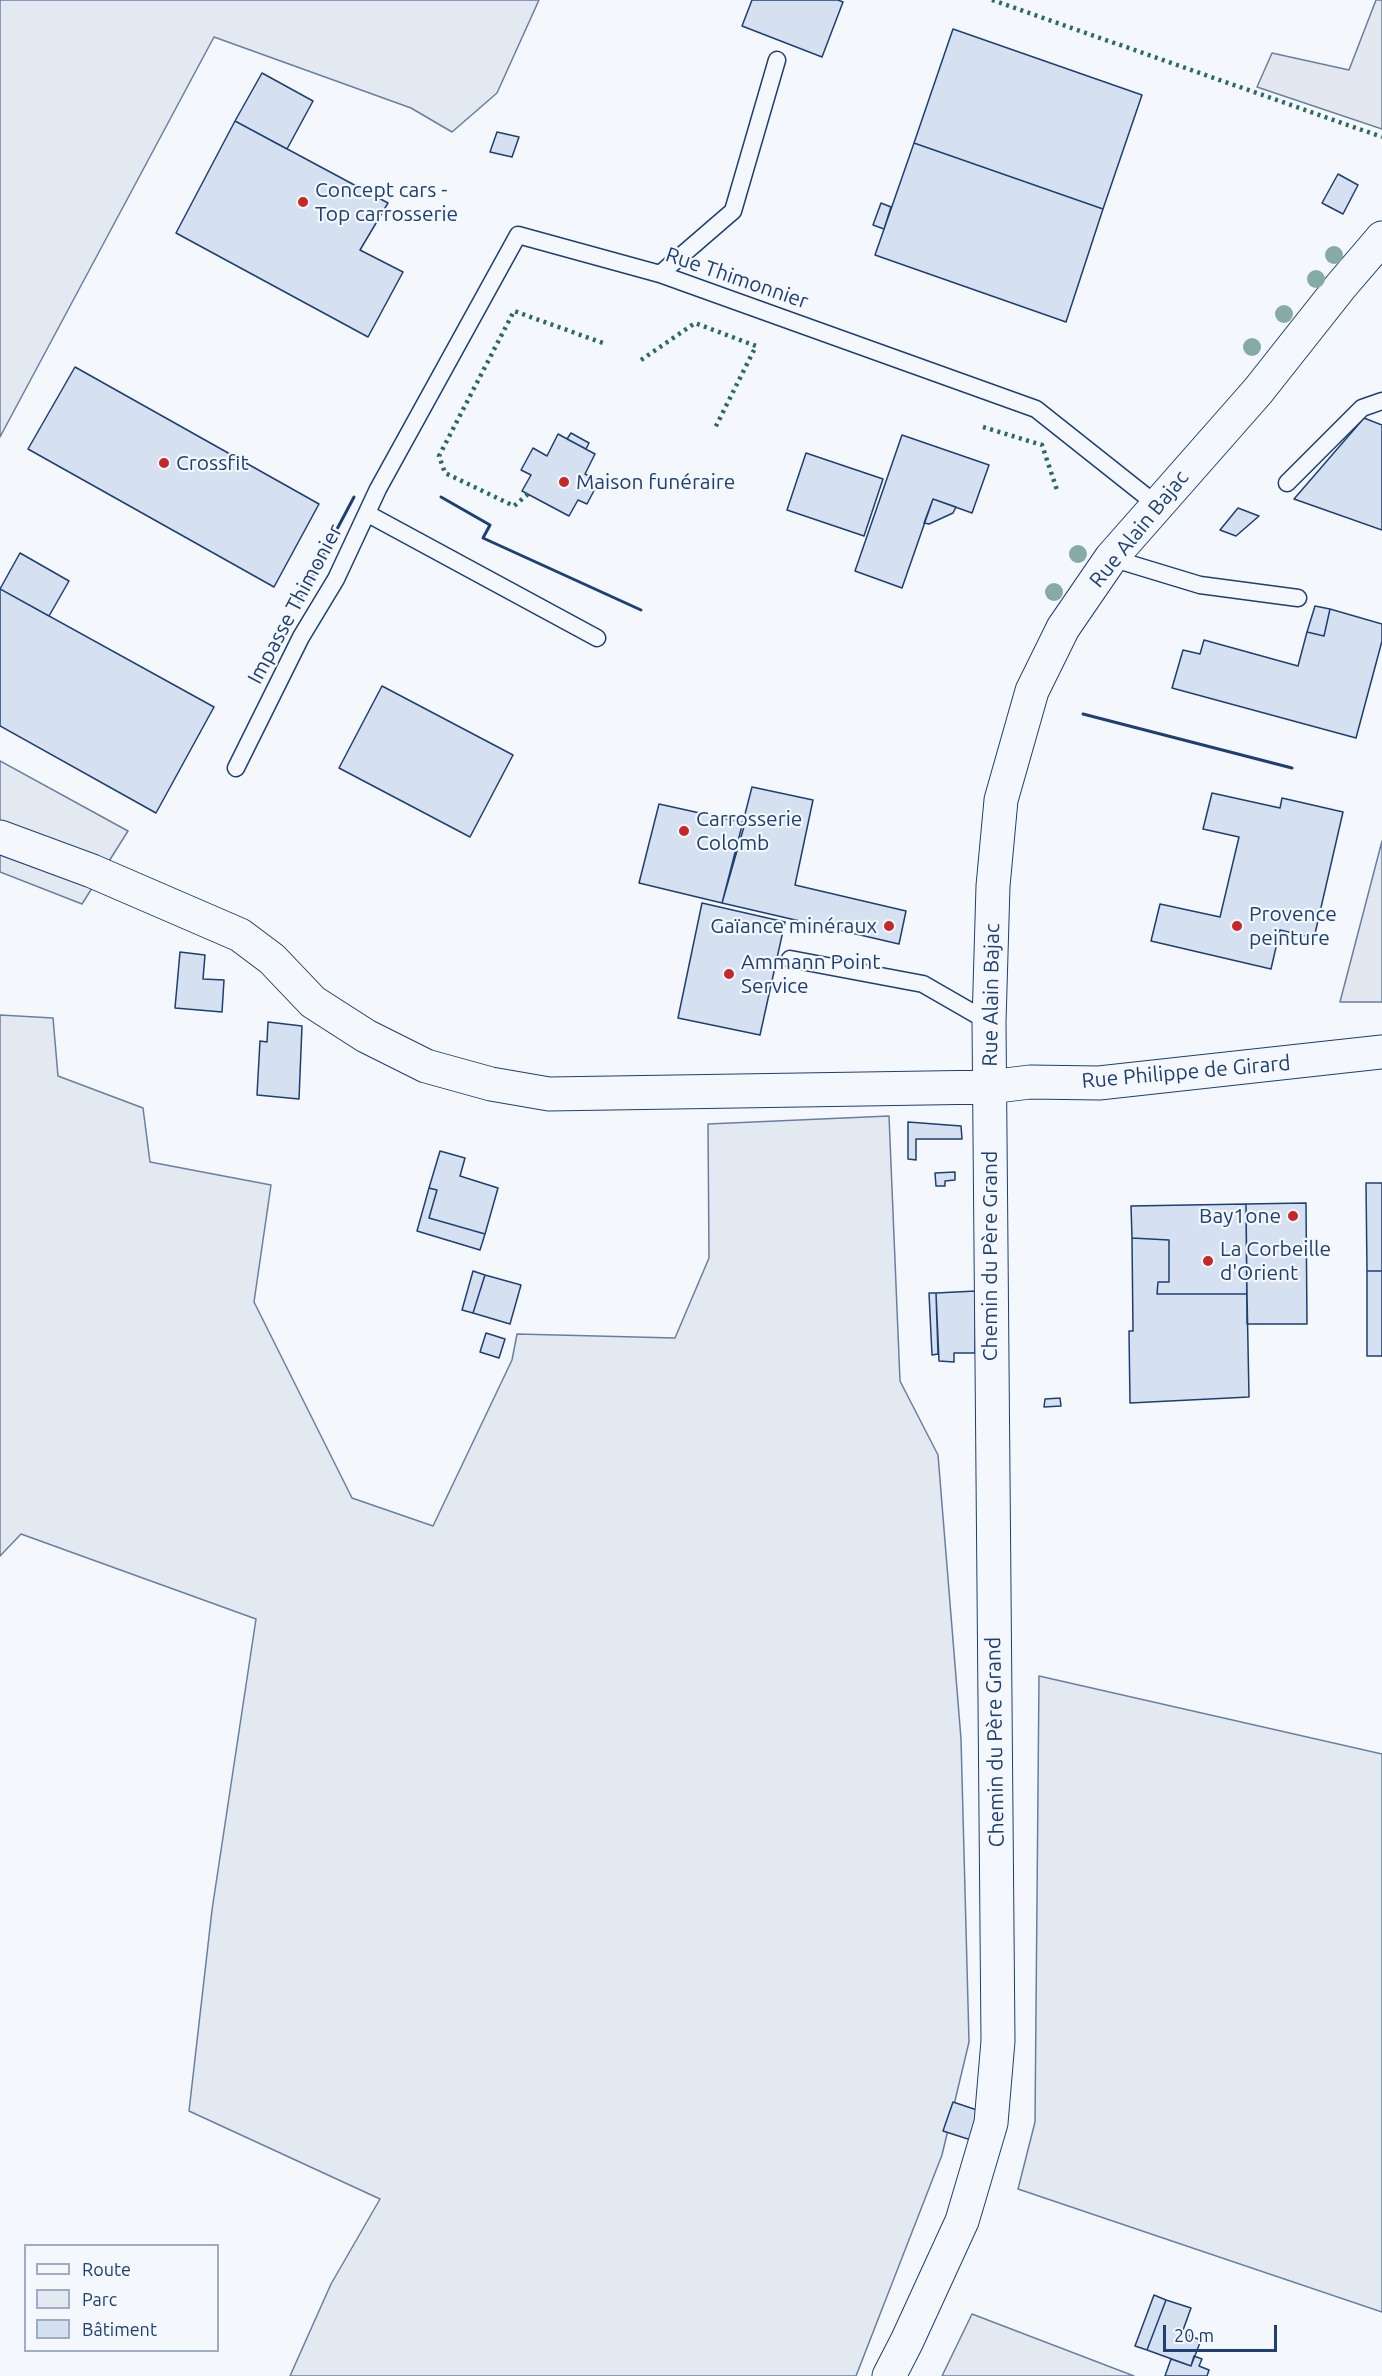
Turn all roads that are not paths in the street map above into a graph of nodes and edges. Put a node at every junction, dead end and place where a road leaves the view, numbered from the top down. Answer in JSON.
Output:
{"nodes":[{"id":1,"x":777,"y":60,"type":"dead end"},
{"id":2,"x":1382,"y":238,"type":"edge"},
{"id":3,"x":660,"y":274,"type":"junction"},
{"id":4,"x":1382,"y":401,"type":"edge"},
{"id":5,"x":394,"y":461,"type":"joint"},
{"id":6,"x":1287,"y":483,"type":"dead end"},
{"id":7,"x":1157,"y":505,"type":"junction"},
{"id":8,"x":368,"y":514,"type":"junction"},
{"id":9,"x":1111,"y":558,"type":"junction"},
{"id":10,"x":1298,"y":598,"type":"dead end"},
{"id":11,"x":597,"y":638,"type":"dead end"},
{"id":12,"x":236,"y":768,"type":"dead end"},
{"id":13,"x":0,"y":837,"type":"edge"},
{"id":14,"x":790,"y":959,"type":"dead end"},
{"id":15,"x":989,"y":1022,"type":"junction"},
{"id":16,"x":1382,"y":1052,"type":"edge"},
{"id":17,"x":989,"y":1087,"type":"junction"},
{"id":18,"x":889,"y":2376,"type":"edge"}],
"edges":[{"from":1,"to":3,"type":"lane"},
{"from":2,"to":7,"type":"street","name":"Rue Alain Bajac"},
{"from":3,"to":5,"type":"lane","name":"Rue Thimonnier"},
{"from":3,"to":7,"type":"lane","name":"Rue Thimonnier"},
{"from":4,"to":6,"type":"lane"},
{"from":5,"to":8,"type":"lane","name":"Impasse Thimonier"},
{"from":7,"to":9,"type":"street","name":"Rue Alain Bajac"},
{"from":8,"to":11,"type":"lane"},
{"from":8,"to":12,"type":"lane","name":"Impasse Thimonier"},
{"from":9,"to":10,"type":"lane"},
{"from":9,"to":15,"type":"street","name":"Rue Alain Bajac"},
{"from":13,"to":17,"type":"street","name":"Rue Philippe de Girard"},
{"from":14,"to":15,"type":"lane"},
{"from":15,"to":17,"type":"street","name":"Rue Alain Bajac"},
{"from":16,"to":17,"type":"street","name":"Rue Philippe de Girard"},
{"from":17,"to":18,"type":"street","name":"Chemin du Père Grand"}]}
